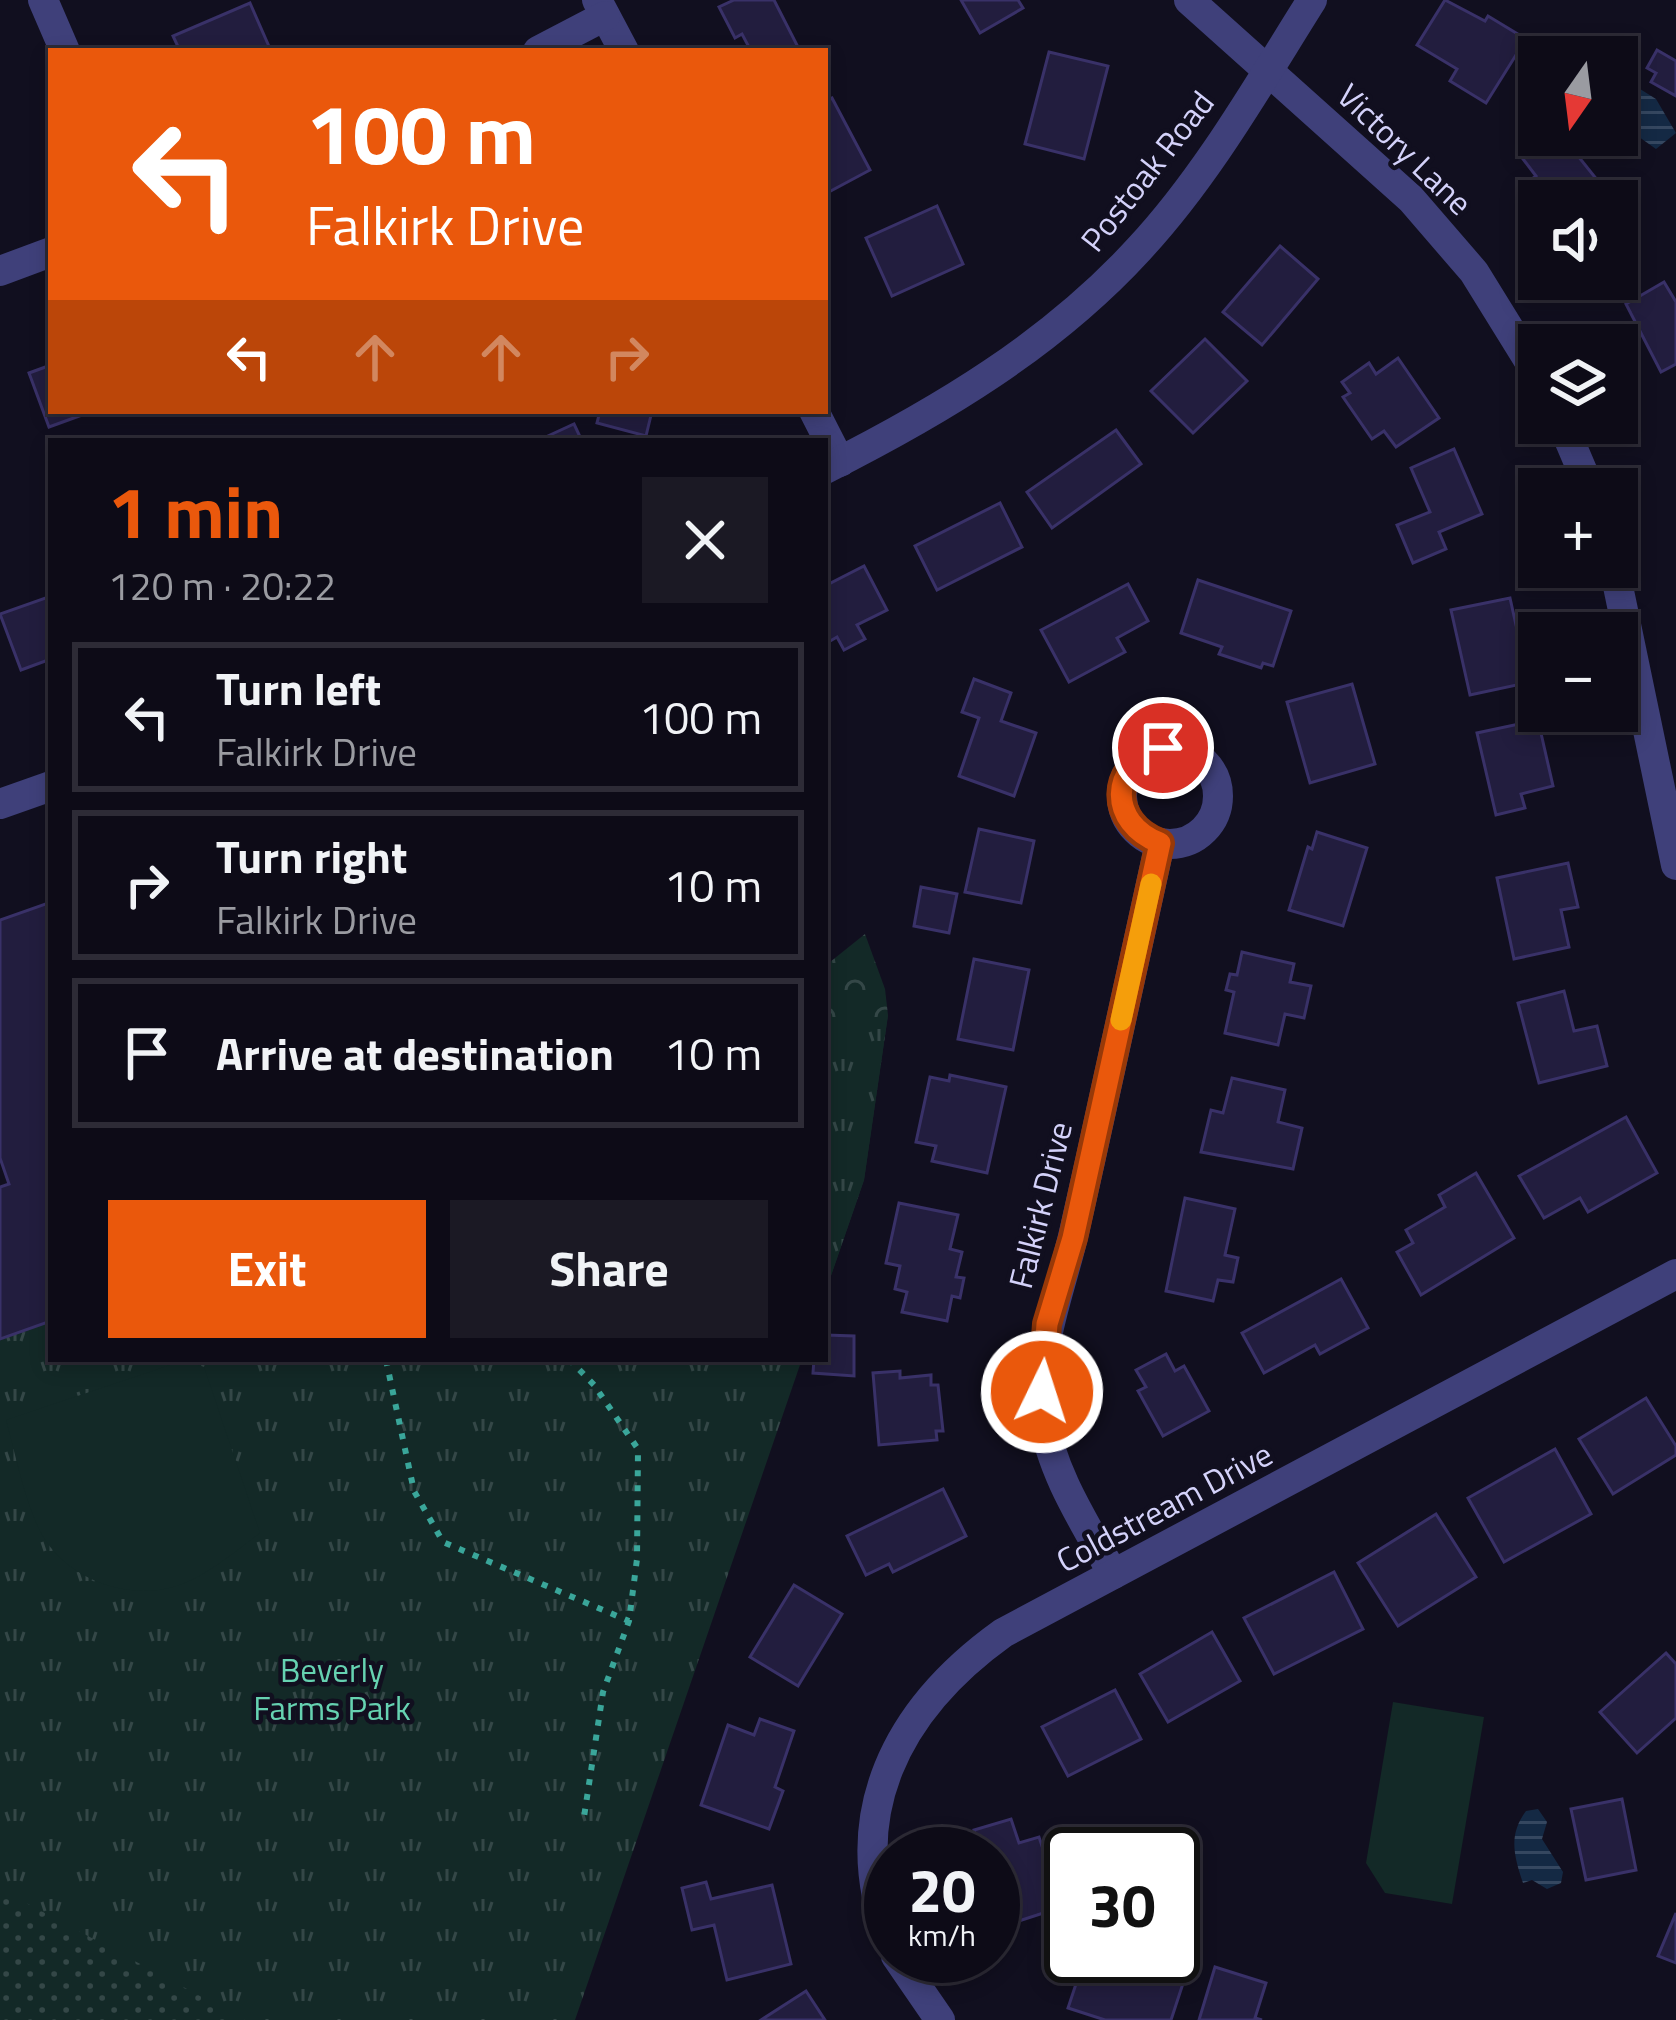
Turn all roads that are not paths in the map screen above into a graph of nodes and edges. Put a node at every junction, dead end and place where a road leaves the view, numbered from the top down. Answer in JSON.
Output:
{"nodes":[{"id":1,"x":43,"y":0,"type":"edge"},
{"id":2,"x":1189,"y":0,"type":"edge"},
{"id":3,"x":1312,"y":0,"type":"edge"},
{"id":4,"x":601,"y":8,"type":"edge"},
{"id":5,"x":63,"y":48,"type":"edge"},
{"id":6,"x":542,"y":48,"type":"edge"},
{"id":7,"x":622,"y":48,"type":"edge"},
{"id":8,"x":1267,"y":71,"type":"junction"},
{"id":9,"x":48,"y":254,"type":"edge"},
{"id":10,"x":0,"y":271,"type":"edge"},
{"id":11,"x":1518,"y":343,"type":"edge"},
{"id":12,"x":833,"y":466,"type":"edge"},
{"id":13,"x":1618,"y":588,"type":"edge"},
{"id":14,"x":48,"y":787,"type":"edge"},
{"id":15,"x":0,"y":804,"type":"edge"},
{"id":16,"x":1160,"y":843,"type":"dead end"},
{"id":17,"x":1676,"y":865,"type":"edge"},
{"id":18,"x":1676,"y":1274,"type":"edge"},
{"id":19,"x":1113,"y":1574,"type":"junction"},
{"id":20,"x":876,"y":1827,"type":"edge"},
{"id":21,"x":915,"y":1983,"type":"edge"},
{"id":22,"x":940,"y":2020,"type":"edge"}],
"edges":[{"from":1,"to":5,"type":"street"},
{"from":2,"to":8,"type":"street","name":"Victory Lane"},
{"from":3,"to":8,"type":"street","name":"Postoak Road"},
{"from":4,"to":6,"type":"street"},
{"from":4,"to":7,"type":"street"},
{"from":8,"to":11,"type":"street","name":"Victory Lane"},
{"from":8,"to":12,"type":"street","name":"Postoak Road"},
{"from":9,"to":10,"type":"street"},
{"from":13,"to":17,"type":"street"},
{"from":14,"to":15,"type":"street"},
{"from":16,"to":19,"type":"street","name":"Falkirk Drive"},
{"from":18,"to":19,"type":"street","name":"Coldstream Drive"},
{"from":19,"to":20,"type":"street","name":"Coldstream Drive"},
{"from":21,"to":22,"type":"street"}]}
